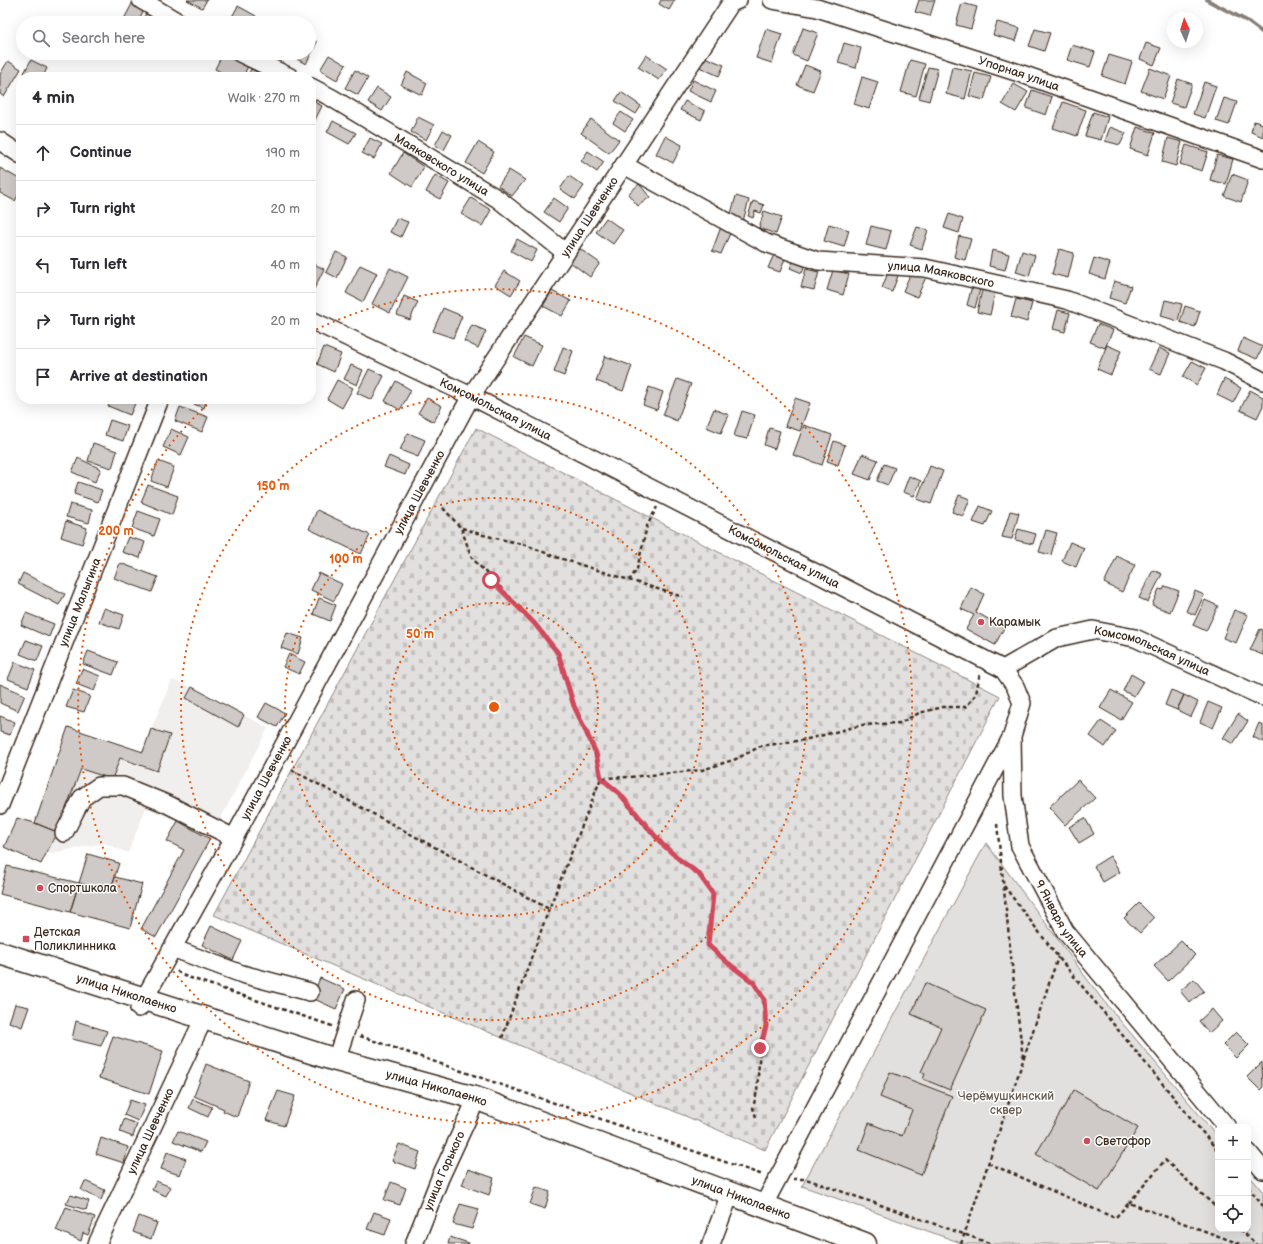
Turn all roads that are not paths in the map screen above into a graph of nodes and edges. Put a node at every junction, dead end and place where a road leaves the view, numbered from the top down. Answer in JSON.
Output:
{"nodes":[{"id":1,"x":141,"y":0,"type":"edge"},
{"id":2,"x":738,"y":0,"type":"edge"},
{"id":3,"x":772,"y":0,"type":"edge"},
{"id":4,"x":168,"y":16,"type":"edge"},
{"id":5,"x":255,"y":60,"type":"edge"},
{"id":6,"x":280,"y":72,"type":"edge"},
{"id":7,"x":316,"y":90,"type":"edge"},
{"id":8,"x":0,"y":142,"type":"edge"},
{"id":9,"x":16,"y":152,"type":"edge"},
{"id":10,"x":1263,"y":159,"type":"edge"},
{"id":11,"x":624,"y":166,"type":"junction"},
{"id":12,"x":566,"y":253,"type":"junction"},
{"id":13,"x":316,"y":322,"type":"edge"},
{"id":14,"x":1262,"y":379,"type":"edge"},
{"id":15,"x":472,"y":396,"type":"junction"},
{"id":16,"x":158,"y":404,"type":"edge"},
{"id":17,"x":1003,"y":669,"type":"junction"},
{"id":18,"x":1263,"y":697,"type":"edge"},
{"id":19,"x":1012,"y":736,"type":"junction"},
{"id":20,"x":0,"y":805,"type":"edge"},
{"id":21,"x":64,"y":833,"type":"dead end"},
{"id":22,"x":234,"y":838,"type":"junction"},
{"id":23,"x":0,"y":953,"type":"edge"},
{"id":24,"x":169,"y":954,"type":"junction"},
{"id":25,"x":0,"y":963,"type":"edge"},
{"id":26,"x":310,"y":992,"type":"dead end"},
{"id":27,"x":356,"y":1000,"type":"dead end"},
{"id":28,"x":141,"y":1004,"type":"junction"},
{"id":29,"x":201,"y":1023,"type":"junction"},
{"id":30,"x":336,"y":1060,"type":"junction"},
{"id":31,"x":473,"y":1104,"type":"junction"},
{"id":32,"x":1225,"y":1124,"type":"edge"},
{"id":33,"x":1251,"y":1156,"type":"edge"},
{"id":34,"x":1263,"y":1170,"type":"edge"},
{"id":35,"x":729,"y":1198,"type":"junction"},
{"id":36,"x":763,"y":1206,"type":"junction"},
{"id":37,"x":97,"y":1244,"type":"edge"},
{"id":38,"x":414,"y":1244,"type":"edge"},
{"id":39,"x":711,"y":1244,"type":"edge"},
{"id":40,"x":837,"y":1244,"type":"edge"},
{"id":41,"x":865,"y":1244,"type":"edge"}],
"edges":[{"from":1,"to":4,"type":"street"},
{"from":2,"to":11,"type":"street","name":"улица Шевченко"},
{"from":3,"to":10,"type":"street","name":"Упорная улица"},
{"from":5,"to":6,"type":"street"},
{"from":7,"to":12,"type":"street","name":"Маяковского улица"},
{"from":8,"to":9,"type":"street"},
{"from":11,"to":12,"type":"street","name":"улица Шевченко"},
{"from":11,"to":14,"type":"street","name":"улица Маяковского"},
{"from":12,"to":15,"type":"street","name":"улица Шевченко"},
{"from":13,"to":15,"type":"street","name":"Комсомольская улица"},
{"from":15,"to":17,"type":"street","name":"Комсомольская улица"},
{"from":15,"to":22,"type":"street","name":"улица Шевченко"},
{"from":16,"to":20,"type":"street","name":"улица Малыгина"},
{"from":17,"to":18,"type":"street","name":"Комсомольская улица"},
{"from":17,"to":19,"type":"street","name":"9 Января улица"},
{"from":19,"to":32,"type":"street","name":"9 Января улица"},
{"from":19,"to":36,"type":"street"},
{"from":21,"to":22,"type":"street"},
{"from":22,"to":24,"type":"street","name":"улица Шевченко"},
{"from":23,"to":28,"type":"main road","name":"улица Николаенко"},
{"from":24,"to":26,"type":"street"},
{"from":24,"to":28,"type":"street","name":"улица Шевченко"},
{"from":25,"to":28,"type":"main road","name":"улица Николаенко"},
{"from":27,"to":30,"type":"street"},
{"from":28,"to":29,"type":"main road","name":"улица Николаенко"},
{"from":29,"to":30,"type":"main road","name":"улица Николаенко"},
{"from":29,"to":31,"type":"main road","name":"улица Николаенко"},
{"from":29,"to":37,"type":"street","name":"улица Шевченко"},
{"from":30,"to":31,"type":"main road","name":"улица Николаенко"},
{"from":31,"to":35,"type":"main road","name":"улица Николаенко"},
{"from":31,"to":38,"type":"street","name":"улица Горького"},
{"from":33,"to":34,"type":"street"},
{"from":35,"to":36,"type":"main road","name":"улица Николаенко"},
{"from":35,"to":39,"type":"street"},
{"from":35,"to":40,"type":"main road","name":"улица Николаенко"},
{"from":36,"to":41,"type":"main road","name":"улица Николаенко"}]}
